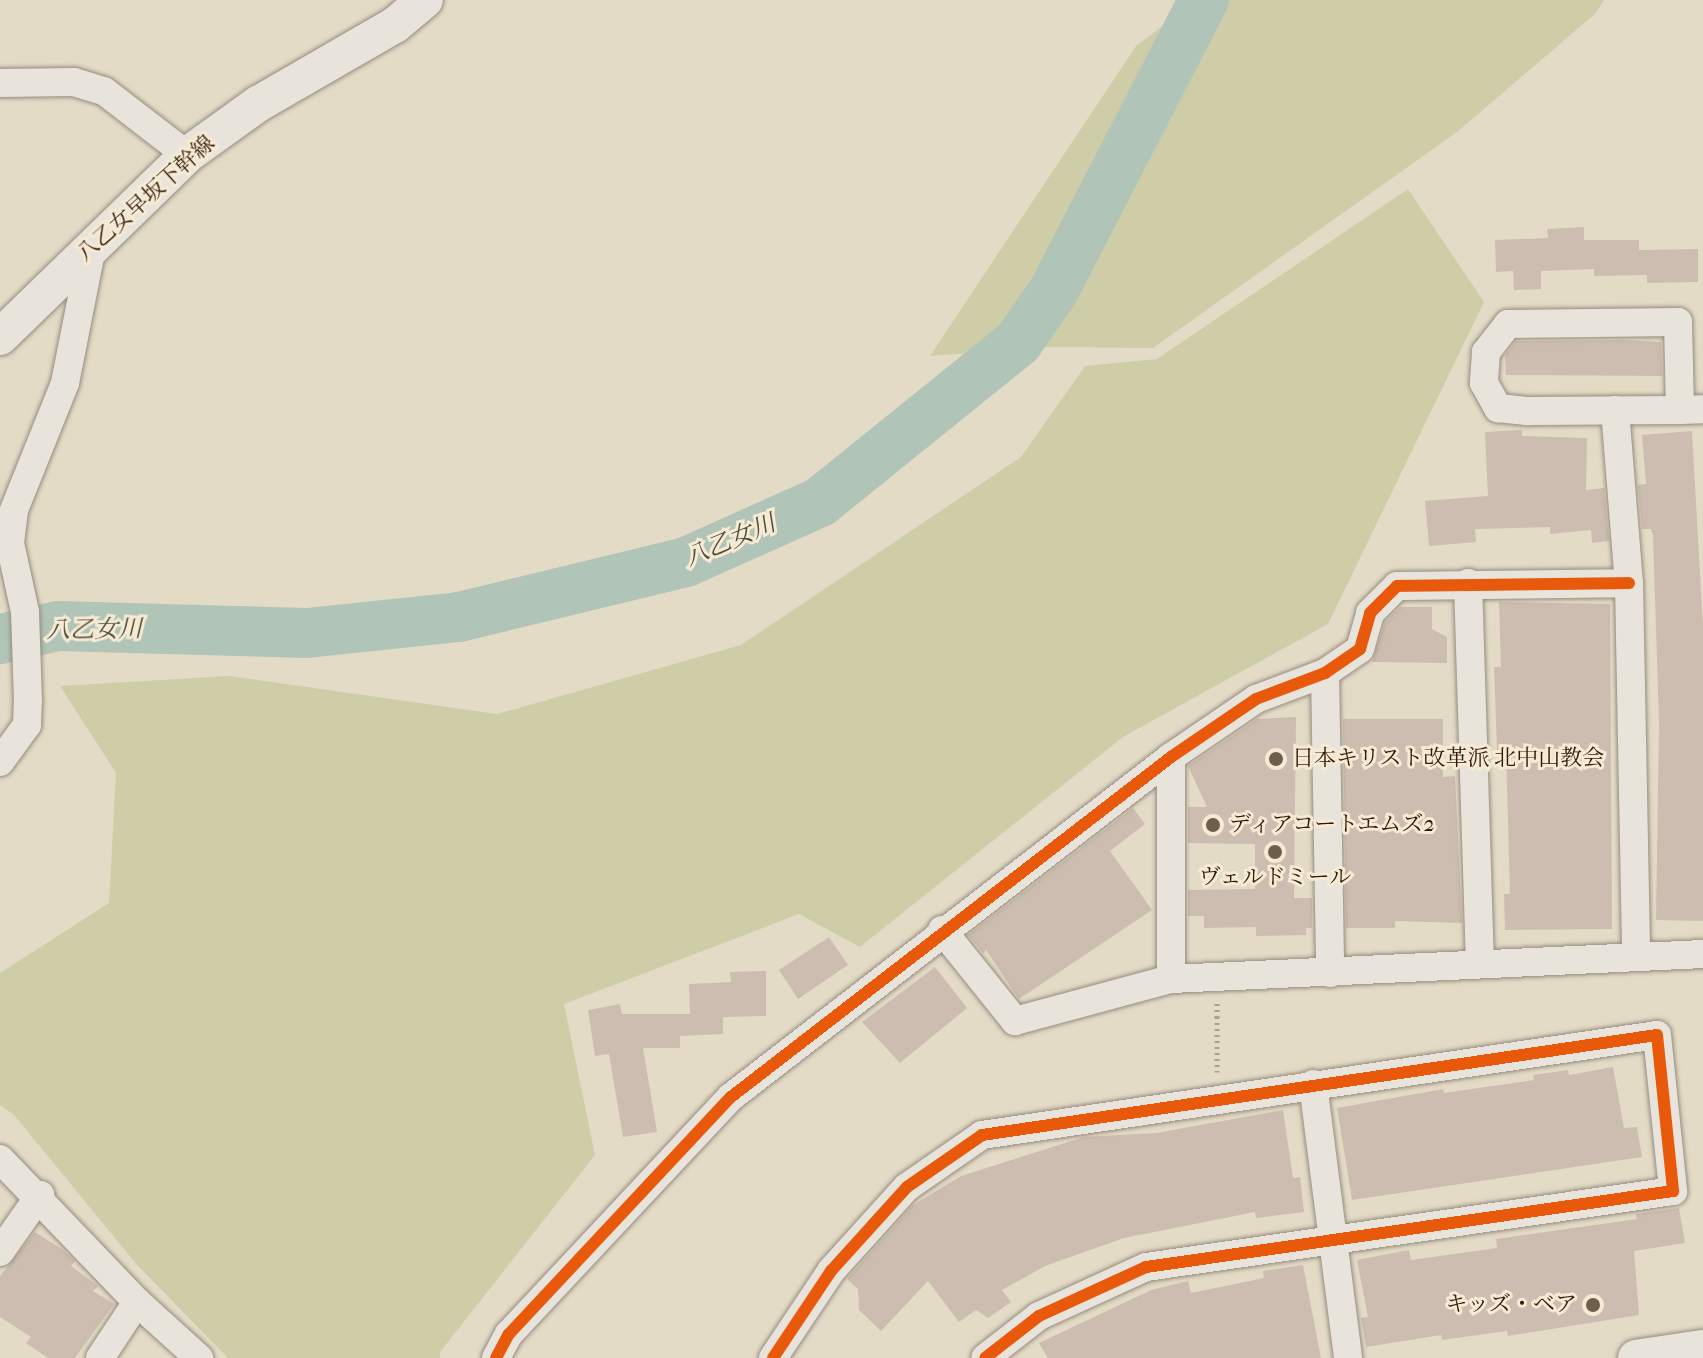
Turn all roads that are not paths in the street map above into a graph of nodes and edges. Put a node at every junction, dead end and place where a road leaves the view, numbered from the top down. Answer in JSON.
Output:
{"nodes":[{"id":1,"x":425,"y":0,"type":"edge"},
{"id":2,"x":0,"y":83,"type":"edge"},
{"id":3,"x":187,"y":155,"type":"junction"},
{"id":4,"x":92,"y":247,"type":"junction"},
{"id":5,"x":0,"y":337,"type":"edge"},
{"id":6,"x":1615,"y":410,"type":"junction"},
{"id":7,"x":1692,"y":410,"type":"edge"},
{"id":8,"x":1468,"y":583,"type":"junction"},
{"id":9,"x":1629,"y":583,"type":"junction"},
{"id":10,"x":1325,"y":673,"type":"junction"},
{"id":11,"x":1171,"y":757,"type":"junction"},
{"id":12,"x":0,"y":762,"type":"edge"},
{"id":13,"x":942,"y":930,"type":"junction"},
{"id":14,"x":1703,"y":954,"type":"edge"},
{"id":15,"x":1636,"y":955,"type":"junction"},
{"id":16,"x":1480,"y":962,"type":"junction"},
{"id":17,"x":1330,"y":973,"type":"junction"},
{"id":18,"x":1171,"y":979,"type":"junction"},
{"id":19,"x":1313,"y":1084,"type":"junction"},
{"id":20,"x":0,"y":1159,"type":"edge"},
{"id":21,"x":40,"y":1195,"type":"junction"},
{"id":22,"x":1331,"y":1240,"type":"junction"},
{"id":23,"x":0,"y":1252,"type":"edge"},
{"id":24,"x":137,"y":1302,"type":"junction"},
{"id":25,"x":1703,"y":1348,"type":"edge"},
{"id":26,"x":100,"y":1358,"type":"edge"},
{"id":27,"x":199,"y":1358,"type":"edge"},
{"id":28,"x":496,"y":1358,"type":"edge"},
{"id":29,"x":773,"y":1358,"type":"edge"},
{"id":30,"x":985,"y":1358,"type":"edge"},
{"id":31,"x":1348,"y":1358,"type":"edge"},
{"id":32,"x":1636,"y":1358,"type":"edge"}],
"edges":[{"from":1,"to":3,"type":"street","name":"八乙女早坂下幹線"},
{"from":2,"to":3,"type":"street"},
{"from":3,"to":4,"type":"street","name":"八乙女早坂下幹線"},
{"from":4,"to":5,"type":"street","name":"八乙女早坂下幹線"},
{"from":4,"to":12,"type":"street"},
{"from":6,"to":7,"type":"street"},
{"from":6,"to":7,"type":"street"},
{"from":6,"to":9,"type":"street"},
{"from":8,"to":9,"type":"street"},
{"from":8,"to":10,"type":"street"},
{"from":8,"to":16,"type":"street"},
{"from":9,"to":15,"type":"street"},
{"from":10,"to":11,"type":"street"},
{"from":10,"to":17,"type":"street"},
{"from":11,"to":13,"type":"street"},
{"from":11,"to":18,"type":"street"},
{"from":13,"to":18,"type":"street"},
{"from":13,"to":28,"type":"street"},
{"from":14,"to":15,"type":"street"},
{"from":15,"to":16,"type":"street"},
{"from":16,"to":17,"type":"street"},
{"from":17,"to":18,"type":"street"},
{"from":19,"to":22,"type":"street"},
{"from":19,"to":22,"type":"street"},
{"from":19,"to":29,"type":"street"},
{"from":20,"to":21,"type":"street"},
{"from":21,"to":23,"type":"street"},
{"from":21,"to":24,"type":"street"},
{"from":22,"to":30,"type":"street"},
{"from":22,"to":31,"type":"street"},
{"from":24,"to":26,"type":"street"},
{"from":24,"to":27,"type":"street"},
{"from":25,"to":32,"type":"street"}]}
